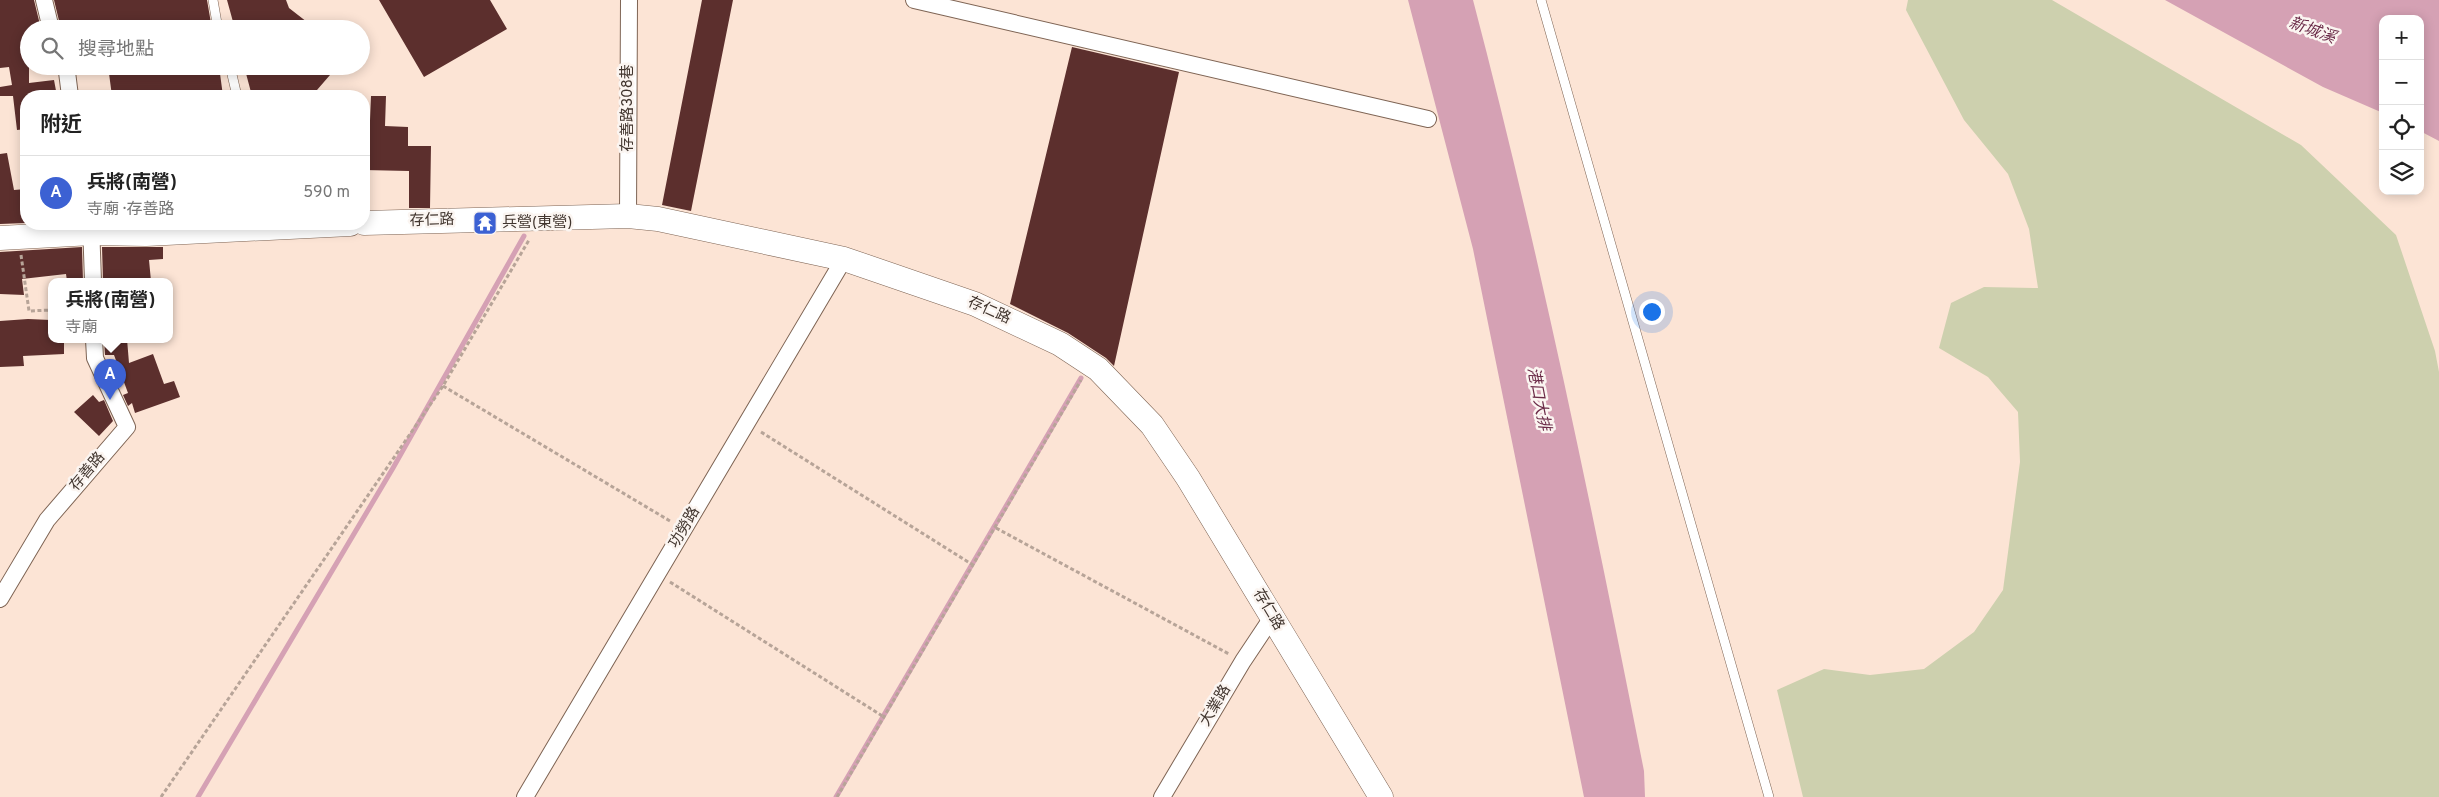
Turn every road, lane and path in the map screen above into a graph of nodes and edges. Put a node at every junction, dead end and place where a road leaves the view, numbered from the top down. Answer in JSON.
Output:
{"nodes":[{"id":1,"x":44,"y":0,"type":"edge"},
{"id":2,"x":213,"y":0,"type":"edge"},
{"id":3,"x":629,"y":0,"type":"edge"},
{"id":4,"x":914,"y":0,"type":"edge"},
{"id":5,"x":1541,"y":0,"type":"edge"},
{"id":6,"x":49,"y":20,"type":"edge"},
{"id":7,"x":216,"y":20,"type":"edge"},
{"id":8,"x":67,"y":75,"type":"edge"},
{"id":9,"x":232,"y":75,"type":"edge"},
{"id":10,"x":69,"y":90,"type":"edge"},
{"id":11,"x":236,"y":90,"type":"edge"},
{"id":12,"x":1428,"y":119,"type":"dead end"},
{"id":13,"x":628,"y":216,"type":"junction"},
{"id":14,"x":370,"y":223,"type":"edge"},
{"id":15,"x":75,"y":230,"type":"edge"},
{"id":16,"x":92,"y":230,"type":"edge"},
{"id":17,"x":110,"y":230,"type":"edge"},
{"id":18,"x":205,"y":230,"type":"edge"},
{"id":19,"x":9,"y":238,"type":"edge"},
{"id":20,"x":529,"y":240,"type":"dead end"},
{"id":21,"x":844,"y":259,"type":"junction"},
{"id":22,"x":93,"y":278,"type":"edge"},
{"id":23,"x":48,"y":310,"type":"edge"},
{"id":24,"x":94,"y":343,"type":"edge"},
{"id":25,"x":1081,"y":380,"type":"dead end"},
{"id":26,"x":443,"y":386,"type":"junction"},
{"id":27,"x":748,"y":424,"type":"junction"},
{"id":28,"x":996,"y":528,"type":"junction"},
{"id":29,"x":684,"y":529,"type":"junction"},
{"id":30,"x":973,"y":565,"type":"junction"},
{"id":31,"x":657,"y":573,"type":"junction"},
{"id":32,"x":0,"y":599,"type":"edge"},
{"id":33,"x":1273,"y":616,"type":"junction"},
{"id":34,"x":1242,"y":661,"type":"junction"},
{"id":35,"x":884,"y":717,"type":"junction"},
{"id":36,"x":161,"y":797,"type":"edge"},
{"id":37,"x":525,"y":797,"type":"edge"},
{"id":38,"x":837,"y":797,"type":"edge"},
{"id":39,"x":1162,"y":797,"type":"edge"},
{"id":40,"x":1381,"y":797,"type":"edge"},
{"id":41,"x":1769,"y":797,"type":"edge"}],
"edges":[{"from":1,"to":6,"type":"street"},
{"from":2,"to":7,"type":"lane"},
{"from":3,"to":13,"type":"street","name":"存善路308巷"},
{"from":4,"to":12,"type":"street"},
{"from":5,"to":41,"type":"lane"},
{"from":8,"to":10,"type":"street"},
{"from":9,"to":11,"type":"lane"},
{"from":13,"to":14,"type":"street","name":"存仁路"},
{"from":13,"to":21,"type":"street","name":"存仁路"},
{"from":15,"to":19,"type":"street"},
{"from":16,"to":22,"type":"street"},
{"from":17,"to":18,"type":"street"},
{"from":19,"to":23,"type":"path"},
{"from":20,"to":26,"type":"path"},
{"from":21,"to":27,"type":"street","name":"功勞路"},
{"from":21,"to":33,"type":"street","name":"存仁路"},
{"from":24,"to":32,"type":"street","name":"存善路"},
{"from":25,"to":28,"type":"path"},
{"from":26,"to":29,"type":"path"},
{"from":26,"to":36,"type":"path"},
{"from":27,"to":29,"type":"street","name":"功勞路"},
{"from":27,"to":30,"type":"path"},
{"from":28,"to":30,"type":"path"},
{"from":28,"to":34,"type":"path"},
{"from":29,"to":31,"type":"street","name":"功勞路"},
{"from":30,"to":35,"type":"path"},
{"from":31,"to":35,"type":"path"},
{"from":31,"to":37,"type":"street","name":"功勞路"},
{"from":33,"to":34,"type":"street","name":"大業路"},
{"from":33,"to":40,"type":"street","name":"存仁路"},
{"from":34,"to":39,"type":"street","name":"大業路"},
{"from":35,"to":38,"type":"path"}]}
